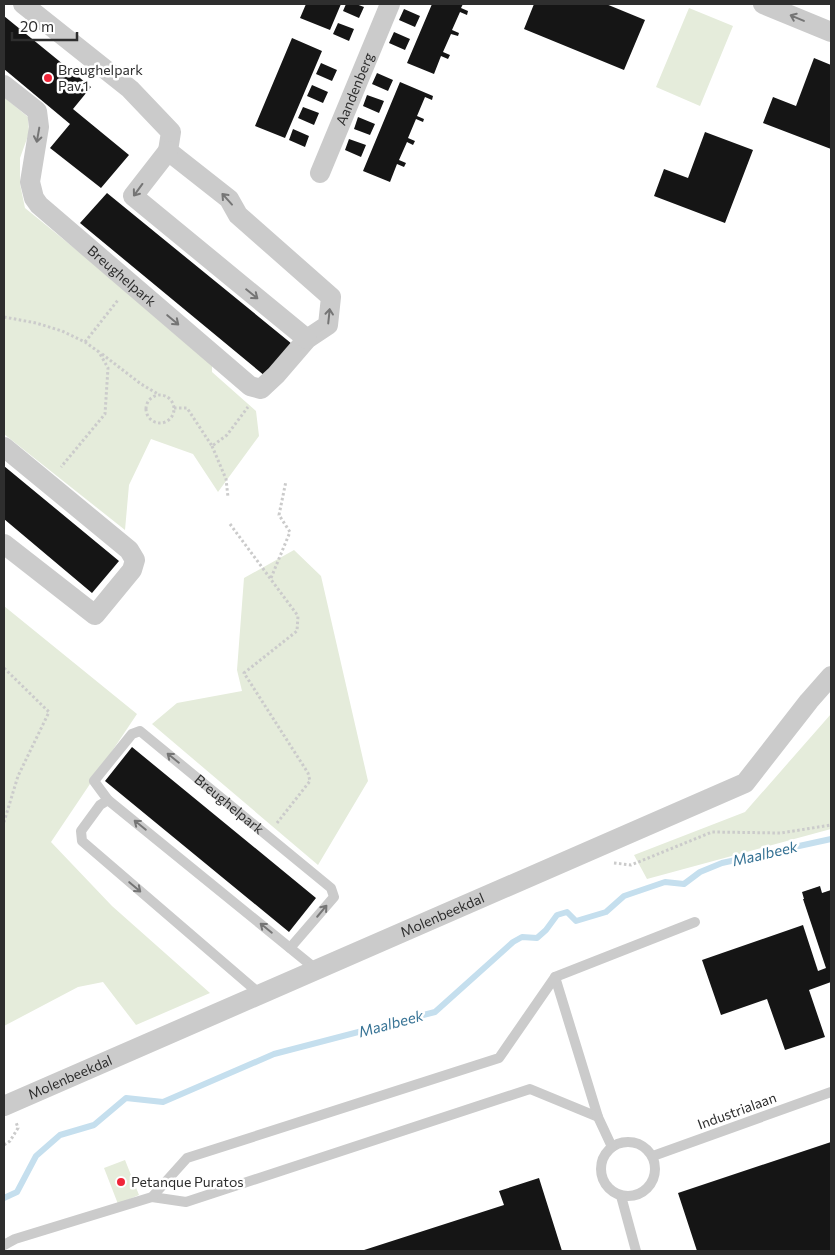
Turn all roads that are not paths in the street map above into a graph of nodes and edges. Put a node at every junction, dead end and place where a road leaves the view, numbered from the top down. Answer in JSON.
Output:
{"nodes":[{"id":1,"x":23,"y":4,"type":"edge"},
{"id":2,"x":390,"y":4,"type":"edge"},
{"id":3,"x":763,"y":4,"type":"edge"},
{"id":4,"x":831,"y":32,"type":"edge"},
{"id":5,"x":4,"y":85,"type":"edge"},
{"id":6,"x":168,"y":151,"type":"junction"},
{"id":7,"x":320,"y":173,"type":"dead end"},
{"id":8,"x":307,"y":338,"type":"junction"},
{"id":9,"x":4,"y":447,"type":"edge"},
{"id":10,"x":4,"y":544,"type":"edge"},
{"id":11,"x":831,"y":676,"type":"edge"},
{"id":12,"x":108,"y":800,"type":"junction"},
{"id":13,"x":695,"y":922,"type":"dead end"},
{"id":14,"x":290,"y":948,"type":"junction"},
{"id":15,"x":317,"y":970,"type":"junction"},
{"id":16,"x":555,"y":977,"type":"junction"},
{"id":17,"x":260,"y":994,"type":"junction"},
{"id":18,"x":831,"y":1092,"type":"edge"},
{"id":19,"x":7,"y":1104,"type":"edge"},
{"id":20,"x":598,"y":1117,"type":"junction"},
{"id":21,"x":612,"y":1146,"type":"junction"},
{"id":22,"x":653,"y":1156,"type":"junction"},
{"id":23,"x":152,"y":1196,"type":"junction"},
{"id":24,"x":620,"y":1196,"type":"junction"},
{"id":25,"x":4,"y":1245,"type":"edge"},
{"id":26,"x":636,"y":1251,"type":"edge"}],
"edges":[{"from":1,"to":6,"type":"street"},
{"from":2,"to":7,"type":"street","name":"Aandenberg"},
{"from":4,"to":3,"type":"street","one_way":true},
{"from":5,"to":8,"type":"street","name":"Breughelpark","one_way":true},
{"from":8,"to":6,"type":"street","one_way":true},
{"from":6,"to":8,"type":"street","one_way":true},
{"from":9,"to":10,"type":"street"},
{"from":11,"to":15,"type":"street","name":"Molenbeekdal"},
{"from":14,"to":12,"type":"lane","name":"Breughelpark","one_way":true},
{"from":14,"to":12,"type":"lane","name":"Breughelpark","one_way":true},
{"from":12,"to":17,"type":"lane","one_way":true},
{"from":13,"to":16,"type":"lane"},
{"from":14,"to":15,"type":"lane","name":"Breughelpark"},
{"from":15,"to":17,"type":"street","name":"Molenbeekdal"},
{"from":16,"to":20,"type":"lane"},
{"from":16,"to":23,"type":"lane"},
{"from":17,"to":19,"type":"street","name":"Molenbeekdal"},
{"from":18,"to":22,"type":"lane","name":"Industrialaan"},
{"from":20,"to":21,"type":"lane"},
{"from":20,"to":23,"type":"lane"},
{"from":21,"to":22,"type":"lane"},
{"from":21,"to":24,"type":"lane"},
{"from":22,"to":24,"type":"lane"},
{"from":23,"to":25,"type":"lane"},
{"from":24,"to":26,"type":"lane"}]}
